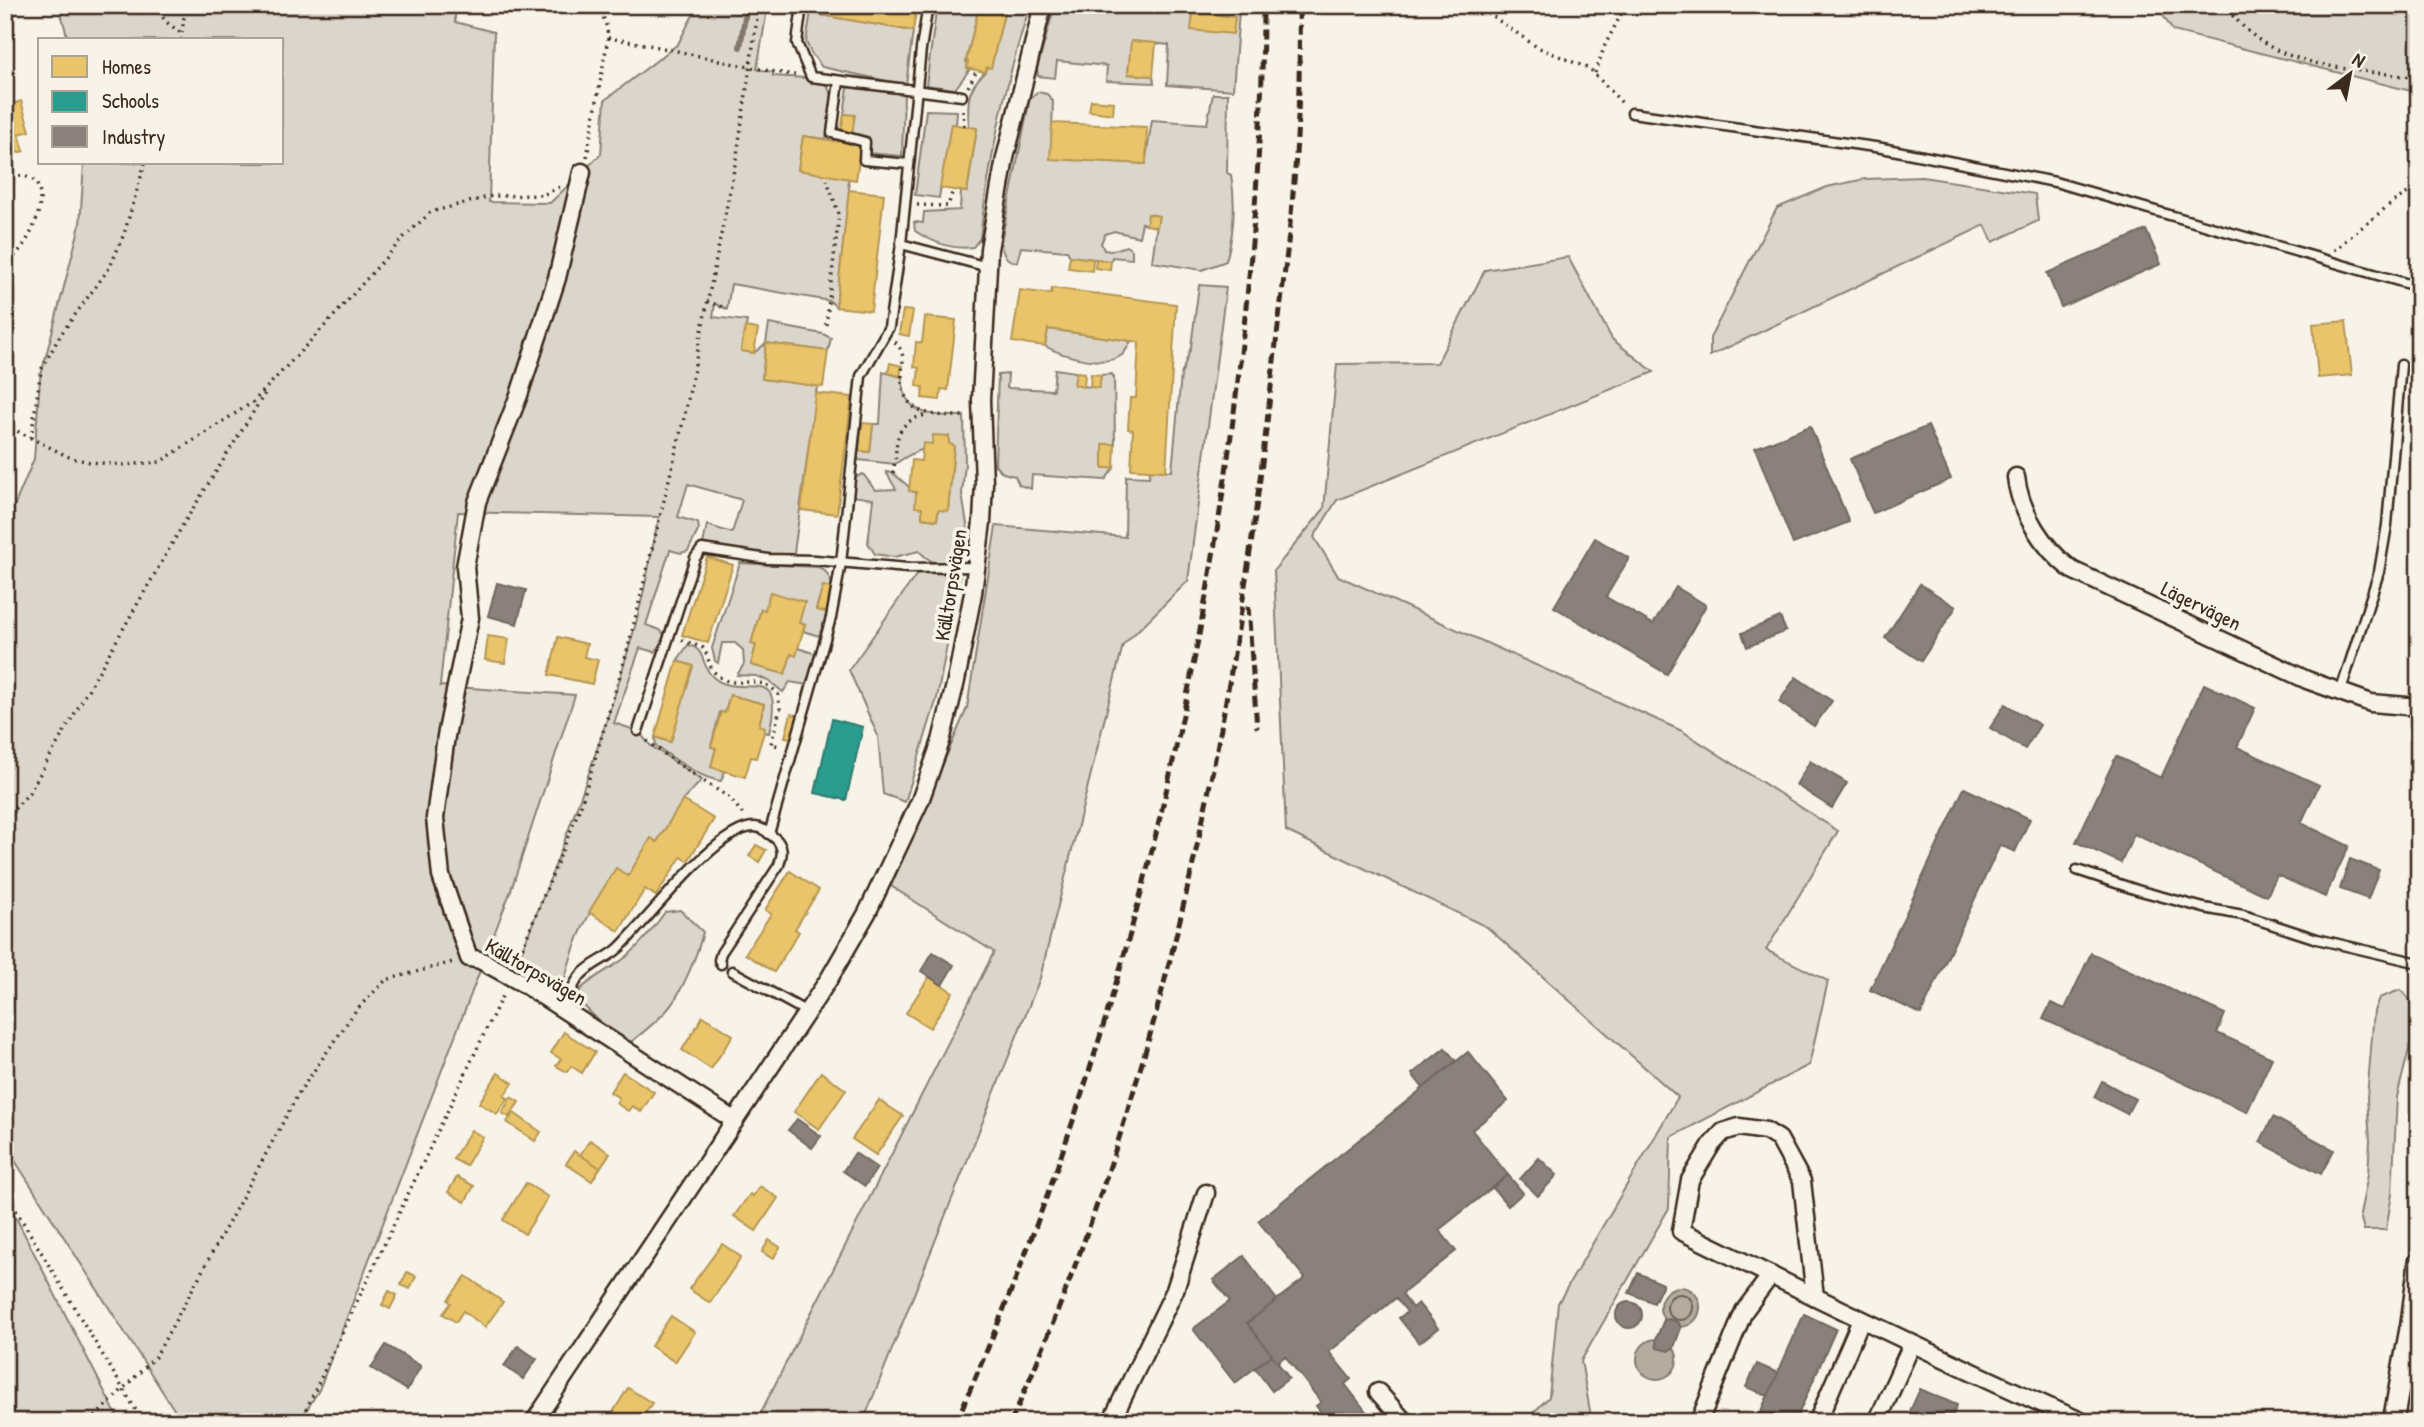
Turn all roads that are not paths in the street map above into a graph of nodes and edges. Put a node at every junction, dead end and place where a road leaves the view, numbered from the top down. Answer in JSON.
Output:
{"nodes":[{"id":1,"x":802,"y":5,"type":"edge"},
{"id":2,"x":928,"y":5,"type":"edge"},
{"id":3,"x":1043,"y":5,"type":"edge"},
{"id":4,"x":839,"y":81,"type":"junction"},
{"id":5,"x":916,"y":91,"type":"junction"},
{"id":6,"x":962,"y":96,"type":"dead end"},
{"id":7,"x":1632,"y":113,"type":"road end"},
{"id":8,"x":909,"y":164,"type":"junction"},
{"id":9,"x":582,"y":172,"type":"road end"},
{"id":10,"x":901,"y":244,"type":"junction"},
{"id":11,"x":988,"y":267,"type":"junction"},
{"id":12,"x":2419,"y":287,"type":"edge"},
{"id":13,"x":2401,"y":365,"type":"dead end"},
{"id":14,"x":2017,"y":477,"type":"dead end"},
{"id":15,"x":841,"y":563,"type":"junction"},
{"id":16,"x":977,"y":567,"type":"junction"},
{"id":17,"x":2340,"y":693,"type":"junction"},
{"id":18,"x":2419,"y":707,"type":"edge"},
{"id":19,"x":638,"y":731,"type":"road end"},
{"id":20,"x":769,"y":834,"type":"junction"},
{"id":21,"x":2077,"y":870,"type":"dead end"},
{"id":22,"x":2419,"y":963,"type":"edge"},
{"id":23,"x":721,"y":964,"type":"dead end"},
{"id":24,"x":732,"y":971,"type":"dead end"},
{"id":25,"x":562,"y":1009,"type":"junction"},
{"id":26,"x":807,"y":1012,"type":"junction"},
{"id":27,"x":735,"y":1121,"type":"junction"},
{"id":28,"x":1206,"y":1193,"type":"dead end"},
{"id":29,"x":2419,"y":1262,"type":"edge"},
{"id":30,"x":1771,"y":1275,"type":"junction"},
{"id":31,"x":1815,"y":1297,"type":"junction"},
{"id":32,"x":1861,"y":1320,"type":"junction"},
{"id":33,"x":1912,"y":1344,"type":"junction"},
{"id":34,"x":1378,"y":1392,"type":"dead end"},
{"id":35,"x":534,"y":1422,"type":"edge"},
{"id":36,"x":1111,"y":1422,"type":"edge"},
{"id":37,"x":1405,"y":1422,"type":"edge"},
{"id":38,"x":1699,"y":1422,"type":"edge"},
{"id":39,"x":1817,"y":1422,"type":"edge"},
{"id":40,"x":1877,"y":1422,"type":"edge"},
{"id":41,"x":2083,"y":1422,"type":"edge"},
{"id":42,"x":2393,"y":1422,"type":"edge"}],
"edges":[{"from":1,"to":4,"type":"lane"},
{"from":2,"to":5,"type":"lane"},
{"from":3,"to":11,"type":"street","name":"Källtorpsvägen"},
{"from":4,"to":5,"type":"lane"},
{"from":4,"to":8,"type":"lane"},
{"from":5,"to":6,"type":"lane"},
{"from":5,"to":8,"type":"lane"},
{"from":7,"to":12,"type":"lane"},
{"from":8,"to":10,"type":"lane"},
{"from":9,"to":25,"type":"street","name":"Källtorpsvägen"},
{"from":10,"to":11,"type":"lane"},
{"from":10,"to":15,"type":"lane"},
{"from":11,"to":16,"type":"street","name":"Källtorpsvägen"},
{"from":13,"to":17,"type":"lane"},
{"from":14,"to":17,"type":"street","name":"Lägervägen"},
{"from":15,"to":16,"type":"lane"},
{"from":15,"to":19,"type":"lane"},
{"from":15,"to":20,"type":"lane"},
{"from":16,"to":26,"type":"street","name":"Källtorpsvägen"},
{"from":17,"to":18,"type":"street","name":"Lägervägen"},
{"from":20,"to":23,"type":"lane"},
{"from":20,"to":25,"type":"lane"},
{"from":21,"to":22,"type":"lane"},
{"from":24,"to":26,"type":"lane"},
{"from":25,"to":27,"type":"street","name":"Källtorpsvägen"},
{"from":26,"to":27,"type":"street","name":"Källtorpsvägen"},
{"from":27,"to":35,"type":"street","name":"Källtorpsvägen"},
{"from":28,"to":36,"type":"street"},
{"from":29,"to":42,"type":"street"},
{"from":30,"to":31,"type":"street"},
{"from":30,"to":31,"type":"street"},
{"from":30,"to":38,"type":"street"},
{"from":31,"to":32,"type":"street"},
{"from":32,"to":33,"type":"street"},
{"from":32,"to":39,"type":"street"},
{"from":33,"to":40,"type":"street"},
{"from":33,"to":41,"type":"street"},
{"from":34,"to":37,"type":"street"}]}
